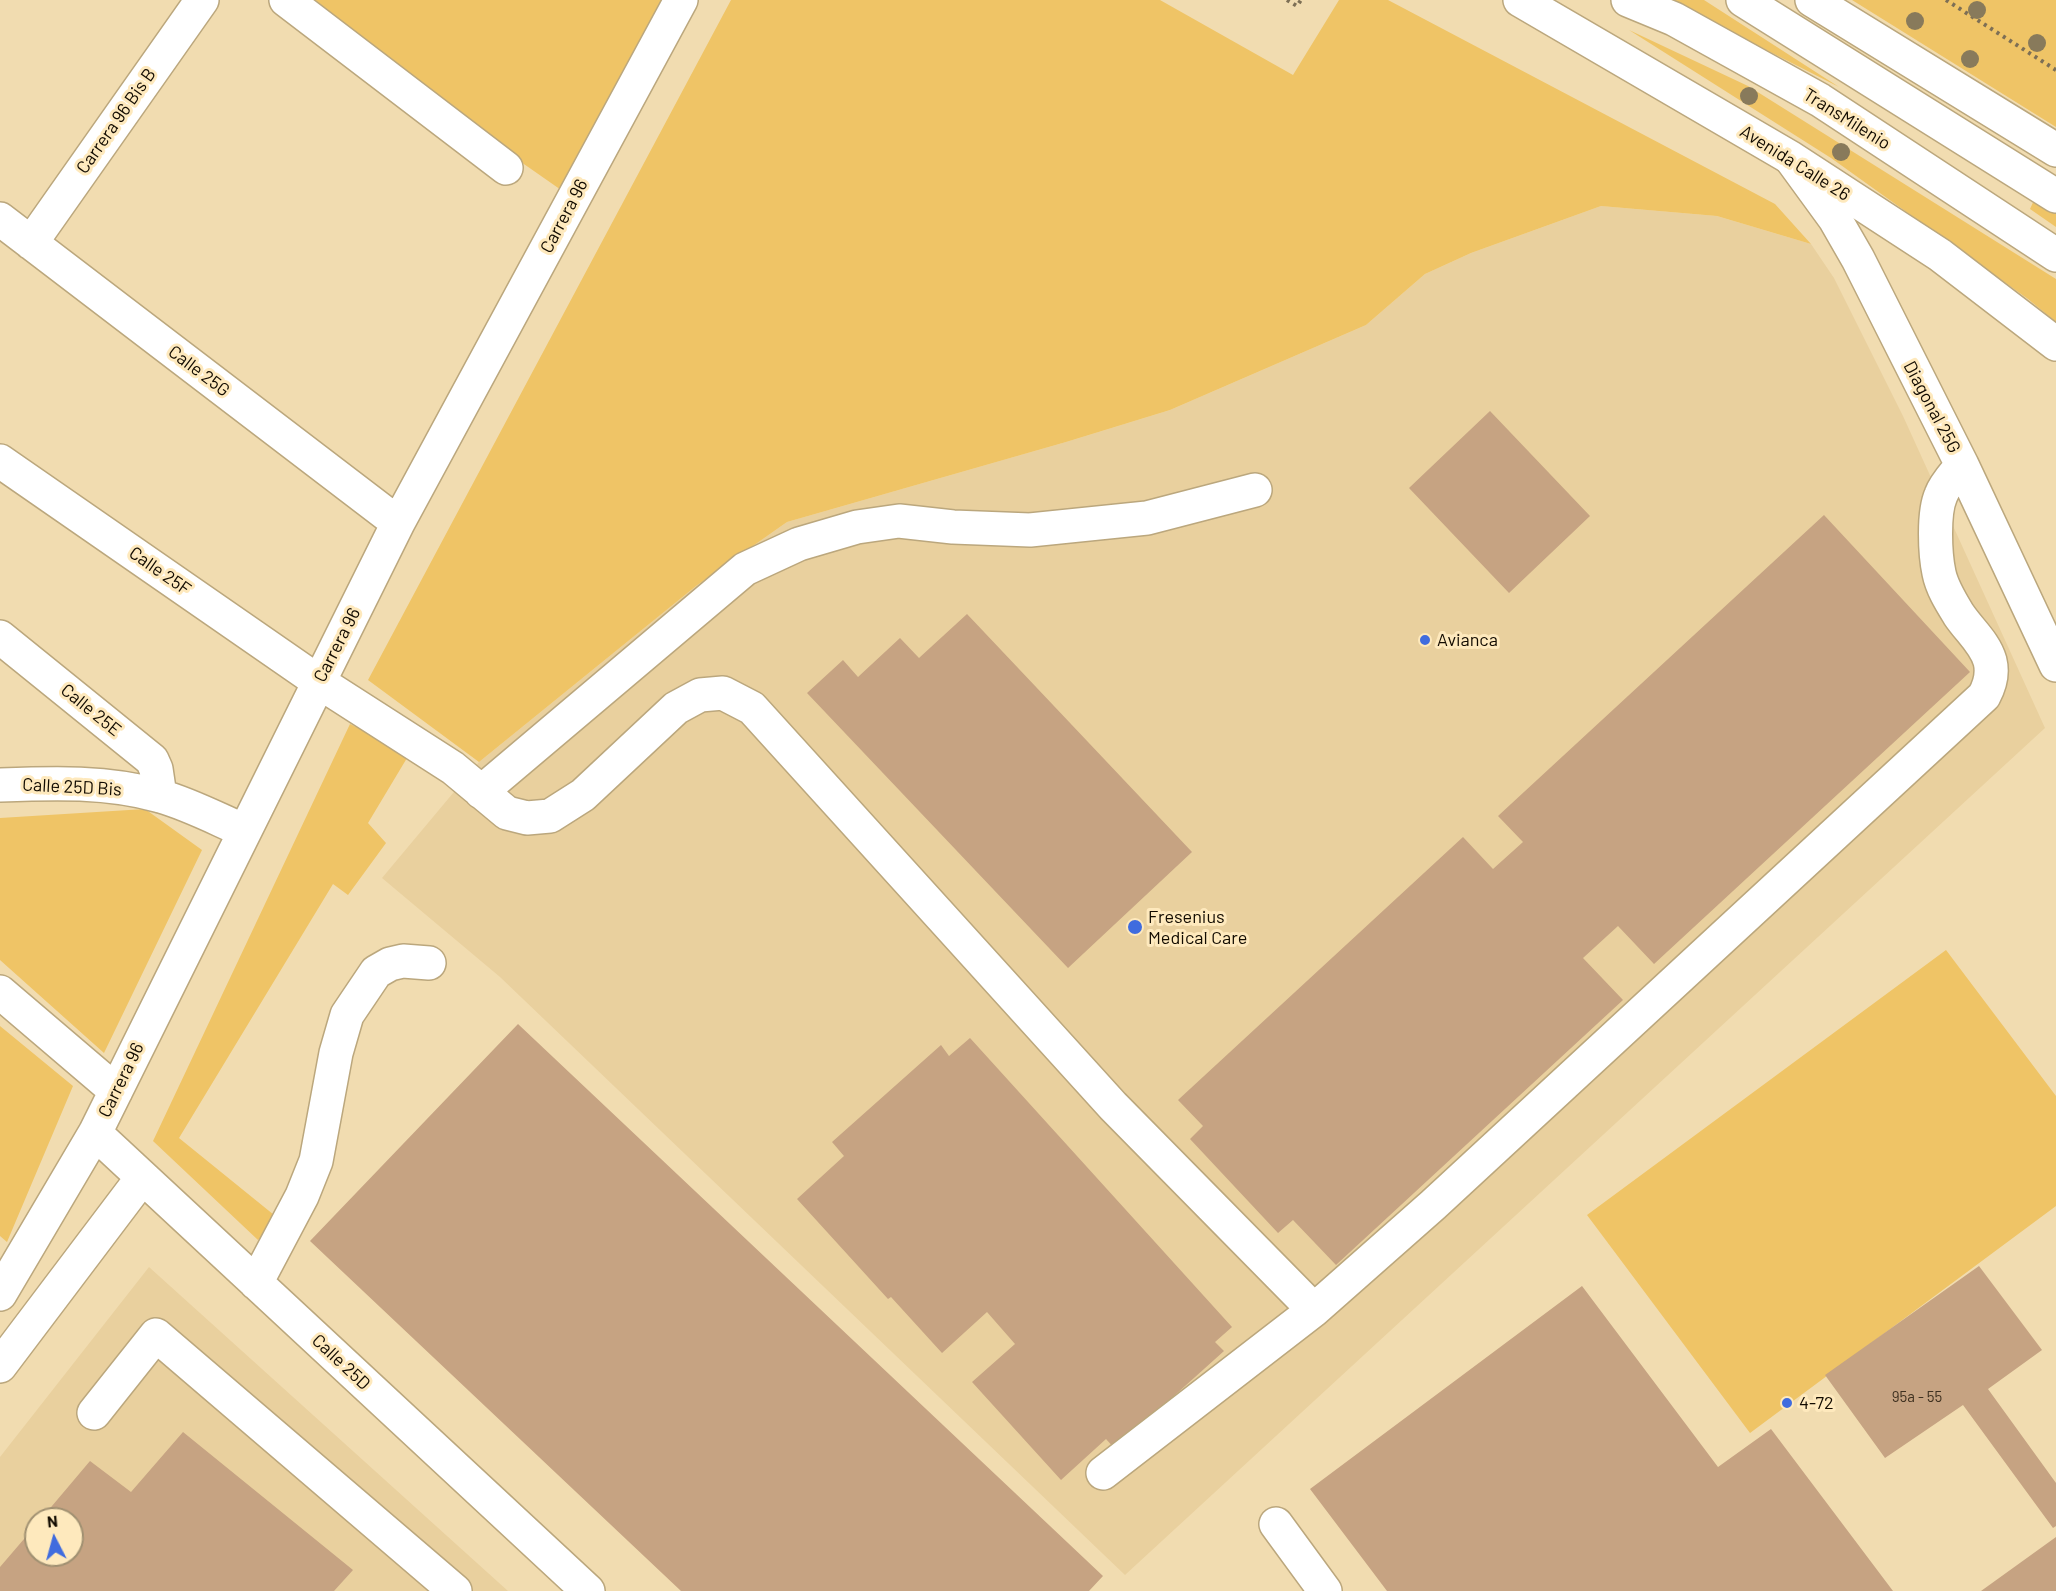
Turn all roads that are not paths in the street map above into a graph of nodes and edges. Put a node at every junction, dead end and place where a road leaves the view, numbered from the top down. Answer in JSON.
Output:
{"nodes":[{"id":1,"x":202,"y":0,"type":"edge"},
{"id":2,"x":285,"y":0,"type":"edge"},
{"id":3,"x":681,"y":0,"type":"edge"},
{"id":4,"x":1520,"y":0,"type":"edge"},
{"id":5,"x":1629,"y":0,"type":"edge"},
{"id":6,"x":1743,"y":0,"type":"edge"},
{"id":7,"x":1812,"y":0,"type":"edge"},
{"id":8,"x":2056,"y":150,"type":"edge"},
{"id":9,"x":1791,"y":158,"type":"junction"},
{"id":10,"x":506,"y":168,"type":"dead end"},
{"id":11,"x":2056,"y":196,"type":"edge"},
{"id":12,"x":0,"y":219,"type":"edge"},
{"id":13,"x":31,"y":243,"type":"junction"},
{"id":14,"x":2056,"y":255,"type":"edge"},
{"id":15,"x":2056,"y":344,"type":"edge"},
{"id":16,"x":0,"y":461,"type":"edge"},
{"id":17,"x":1962,"y":465,"type":"junction"},
{"id":18,"x":1255,"y":490,"type":"dead end"},
{"id":19,"x":398,"y":523,"type":"junction"},
{"id":20,"x":0,"y":638,"type":"edge"},
{"id":21,"x":2056,"y":665,"type":"edge"},
{"id":22,"x":319,"y":682,"type":"junction"},
{"id":23,"x":0,"y":785,"type":"edge"},
{"id":24,"x":481,"y":792,"type":"junction"},
{"id":25,"x":160,"y":796,"type":"junction"},
{"id":26,"x":245,"y":831,"type":"junction"},
{"id":27,"x":429,"y":963,"type":"dead end"},
{"id":28,"x":0,"y":992,"type":"edge"},
{"id":29,"x":116,"y":1091,"type":"junction"},
{"id":30,"x":95,"y":1133,"type":"junction"},
{"id":31,"x":142,"y":1178,"type":"junction"},
{"id":32,"x":256,"y":1283,"type":"junction"},
{"id":33,"x":0,"y":1294,"type":"edge"},
{"id":34,"x":1314,"y":1310,"type":"junction"},
{"id":35,"x":0,"y":1366,"type":"edge"},
{"id":36,"x":94,"y":1413,"type":"dead end"},
{"id":37,"x":1103,"y":1473,"type":"dead end"},
{"id":38,"x":1276,"y":1524,"type":"dead end"},
{"id":39,"x":585,"y":1590,"type":"edge"},
{"id":40,"x":455,"y":1591,"type":"edge"},
{"id":41,"x":1325,"y":1591,"type":"edge"}],
"edges":[{"from":1,"to":13,"type":"street","name":"Carrera 96 Bis B"},
{"from":2,"to":10,"type":"street"},
{"from":3,"to":19,"type":"street","name":"Carrera 96"},
{"from":4,"to":9,"type":"street","name":"Avenida Calle 26"},
{"from":5,"to":14,"type":"street","name":"TransMilenio"},
{"from":6,"to":11,"type":"street"},
{"from":7,"to":8,"type":"street"},
{"from":9,"to":15,"type":"street","name":"Avenida Calle 26"},
{"from":9,"to":17,"type":"street","name":"Diagonal 25G"},
{"from":12,"to":13,"type":"street","name":"Calle 25G"},
{"from":13,"to":19,"type":"street","name":"Calle 25G"},
{"from":16,"to":22,"type":"street","name":"Calle 25F"},
{"from":17,"to":21,"type":"street","name":"Diagonal 25G"},
{"from":17,"to":34,"type":"street"},
{"from":18,"to":24,"type":"street"},
{"from":19,"to":22,"type":"street","name":"Carrera 96"},
{"from":20,"to":25,"type":"street","name":"Calle 25E"},
{"from":22,"to":24,"type":"street","name":"Calle 25F"},
{"from":22,"to":26,"type":"street","name":"Carrera 96"},
{"from":23,"to":25,"type":"street","name":"Calle 25D Bis"},
{"from":24,"to":34,"type":"street","name":"Calle 25F"},
{"from":25,"to":26,"type":"street","name":"Calle 25D Bis"},
{"from":26,"to":29,"type":"street","name":"Carrera 96"},
{"from":27,"to":32,"type":"street"},
{"from":28,"to":29,"type":"street"},
{"from":29,"to":30,"type":"street","name":"Carrera 96"},
{"from":30,"to":31,"type":"street","name":"Calle 25D"},
{"from":30,"to":33,"type":"street","name":"Carrera 96"},
{"from":31,"to":32,"type":"street","name":"Calle 25D"},
{"from":31,"to":35,"type":"street"},
{"from":32,"to":39,"type":"street","name":"Calle 25D"},
{"from":34,"to":37,"type":"street"},
{"from":36,"to":40,"type":"street"},
{"from":38,"to":41,"type":"street"}]}
